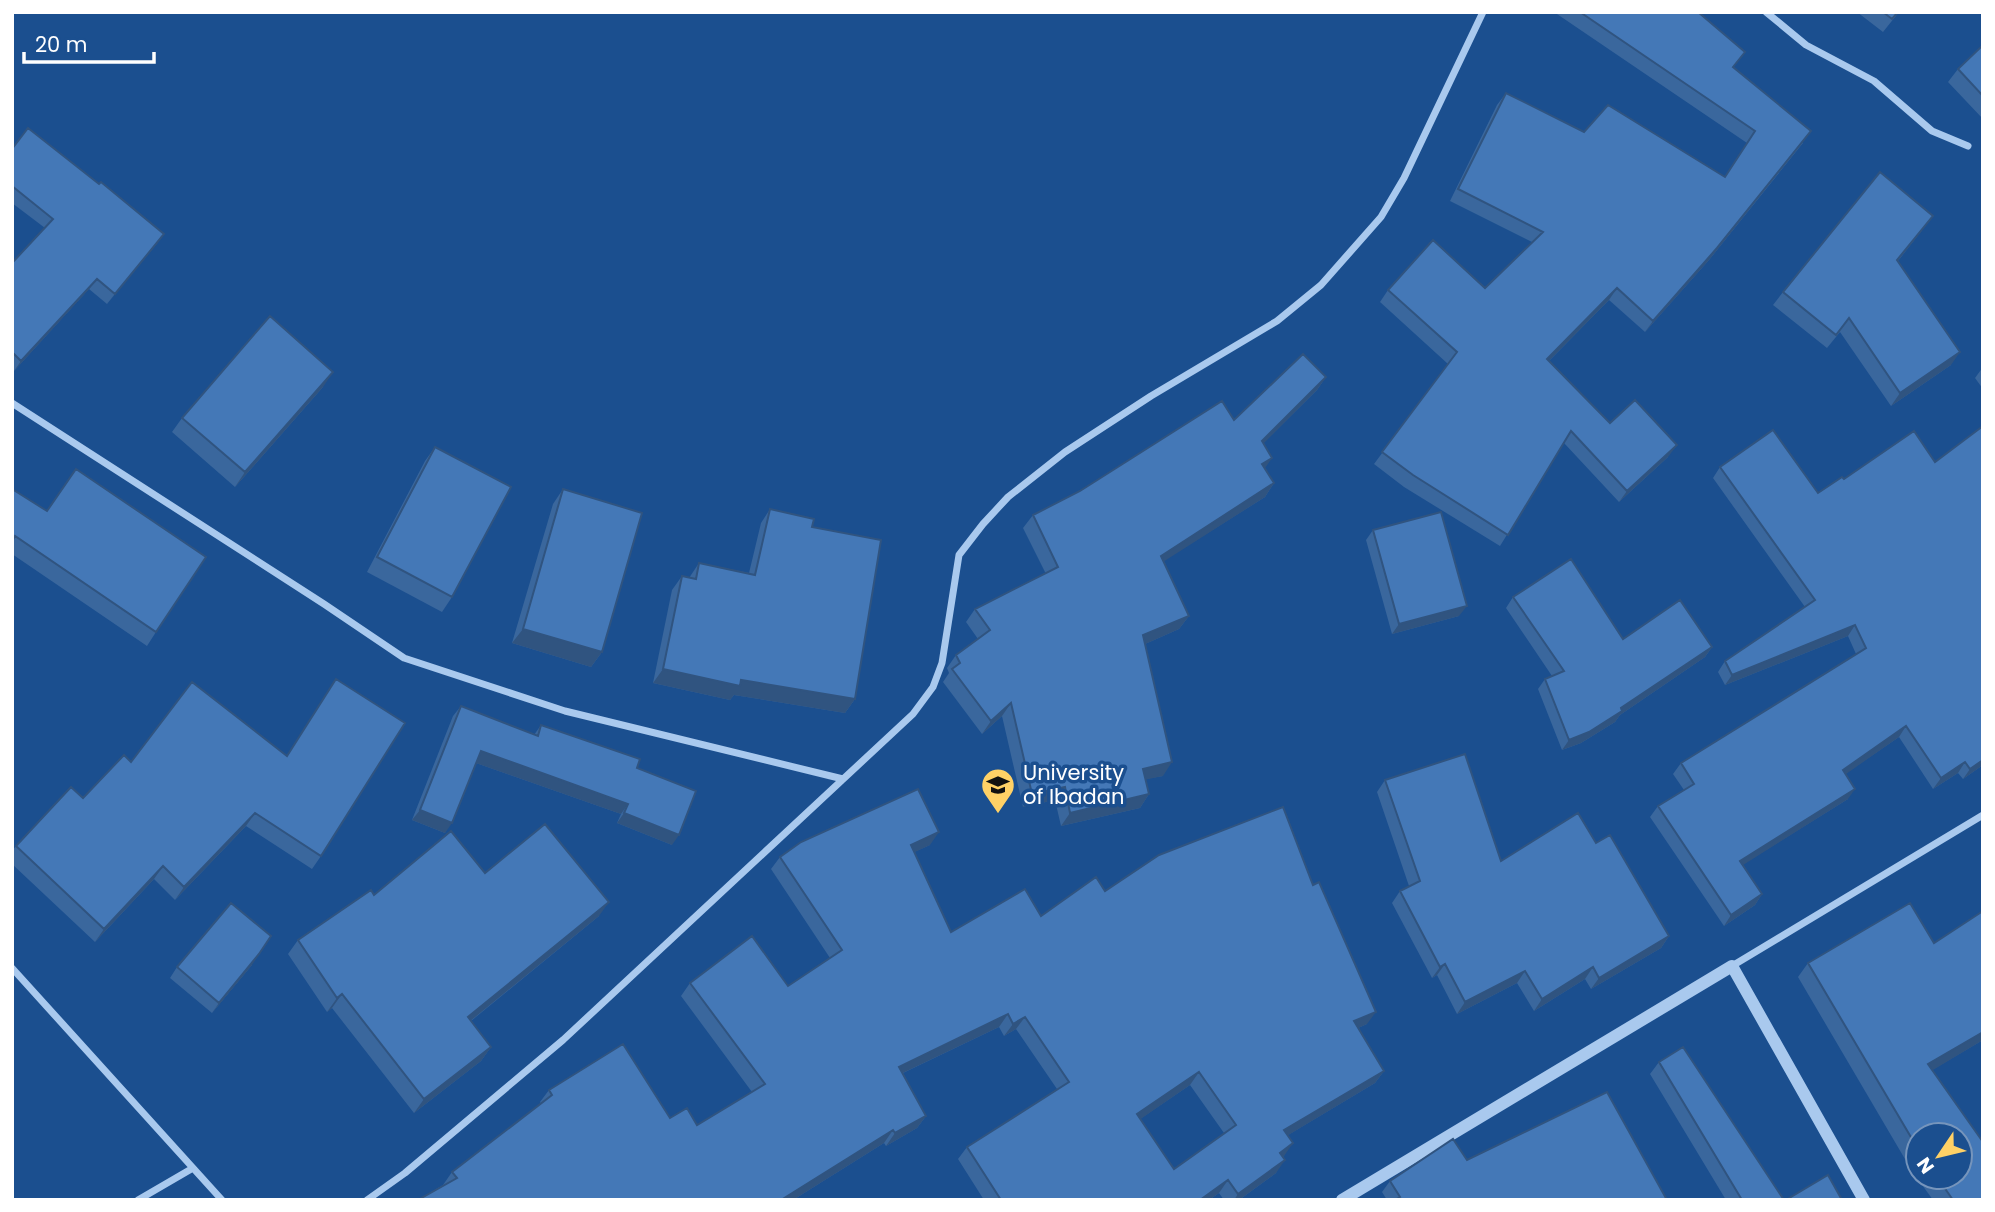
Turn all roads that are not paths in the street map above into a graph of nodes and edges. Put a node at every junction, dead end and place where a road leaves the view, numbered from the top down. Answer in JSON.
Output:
{"nodes":[{"id":1,"x":1483,"y":12,"type":"edge"},
{"id":2,"x":1766,"y":12,"type":"edge"},
{"id":3,"x":1968,"y":146,"type":"dead end"},
{"id":4,"x":12,"y":403,"type":"edge"},
{"id":5,"x":843,"y":779,"type":"junction"},
{"id":6,"x":1983,"y":816,"type":"edge"},
{"id":7,"x":1732,"y":966,"type":"junction"},
{"id":8,"x":12,"y":968,"type":"edge"},
{"id":9,"x":193,"y":1168,"type":"junction"},
{"id":10,"x":138,"y":1200,"type":"edge"},
{"id":11,"x":222,"y":1200,"type":"edge"},
{"id":12,"x":367,"y":1200,"type":"edge"},
{"id":13,"x":1342,"y":1200,"type":"edge"},
{"id":14,"x":1864,"y":1200,"type":"edge"}],
"edges":[{"from":1,"to":5,"type":"street"},
{"from":2,"to":3,"type":"street"},
{"from":4,"to":5,"type":"street"},
{"from":5,"to":12,"type":"street"},
{"from":6,"to":7,"type":"street"},
{"from":7,"to":13,"type":"street"},
{"from":7,"to":14,"type":"street"},
{"from":8,"to":9,"type":"street"},
{"from":9,"to":10,"type":"street"},
{"from":9,"to":11,"type":"street"}]}
